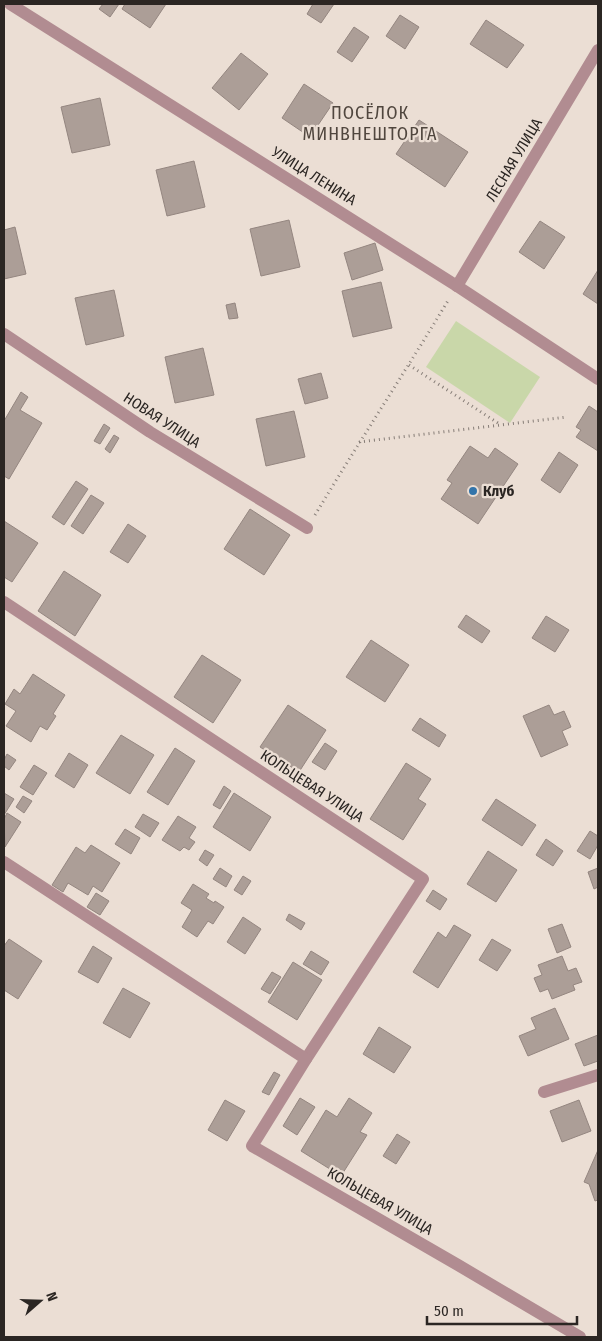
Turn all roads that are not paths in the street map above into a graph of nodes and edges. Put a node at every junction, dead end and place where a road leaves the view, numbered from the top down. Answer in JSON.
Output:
{"nodes":[{"id":1,"x":10,"y":4,"type":"edge"},
{"id":2,"x":598,"y":50,"type":"edge"},
{"id":3,"x":457,"y":286,"type":"junction"},
{"id":4,"x":4,"y":334,"type":"edge"},
{"id":5,"x":598,"y":379,"type":"edge"},
{"id":6,"x":307,"y":528,"type":"road end"},
{"id":7,"x":4,"y":602,"type":"edge"},
{"id":8,"x":4,"y":862,"type":"edge"},
{"id":9,"x":306,"y":1059,"type":"junction"},
{"id":10,"x":598,"y":1075,"type":"edge"},
{"id":11,"x":544,"y":1092,"type":"dead end"},
{"id":12,"x":580,"y":1337,"type":"edge"}],
"edges":[{"from":1,"to":3,"type":"street","name":"УЛИЦА ЛЕНИНА"},
{"from":2,"to":3,"type":"street","name":"ЛЕСНАЯ УЛИЦА"},
{"from":3,"to":5,"type":"street","name":"УЛИЦА ЛЕНИНА"},
{"from":4,"to":6,"type":"street","name":"НОВАЯ УЛИЦА"},
{"from":7,"to":9,"type":"street","name":"КОЛЬЦЕВАЯ УЛИЦА"},
{"from":8,"to":9,"type":"street"},
{"from":9,"to":12,"type":"street","name":"КОЛЬЦЕВАЯ УЛИЦА"},
{"from":10,"to":11,"type":"street"}]}
